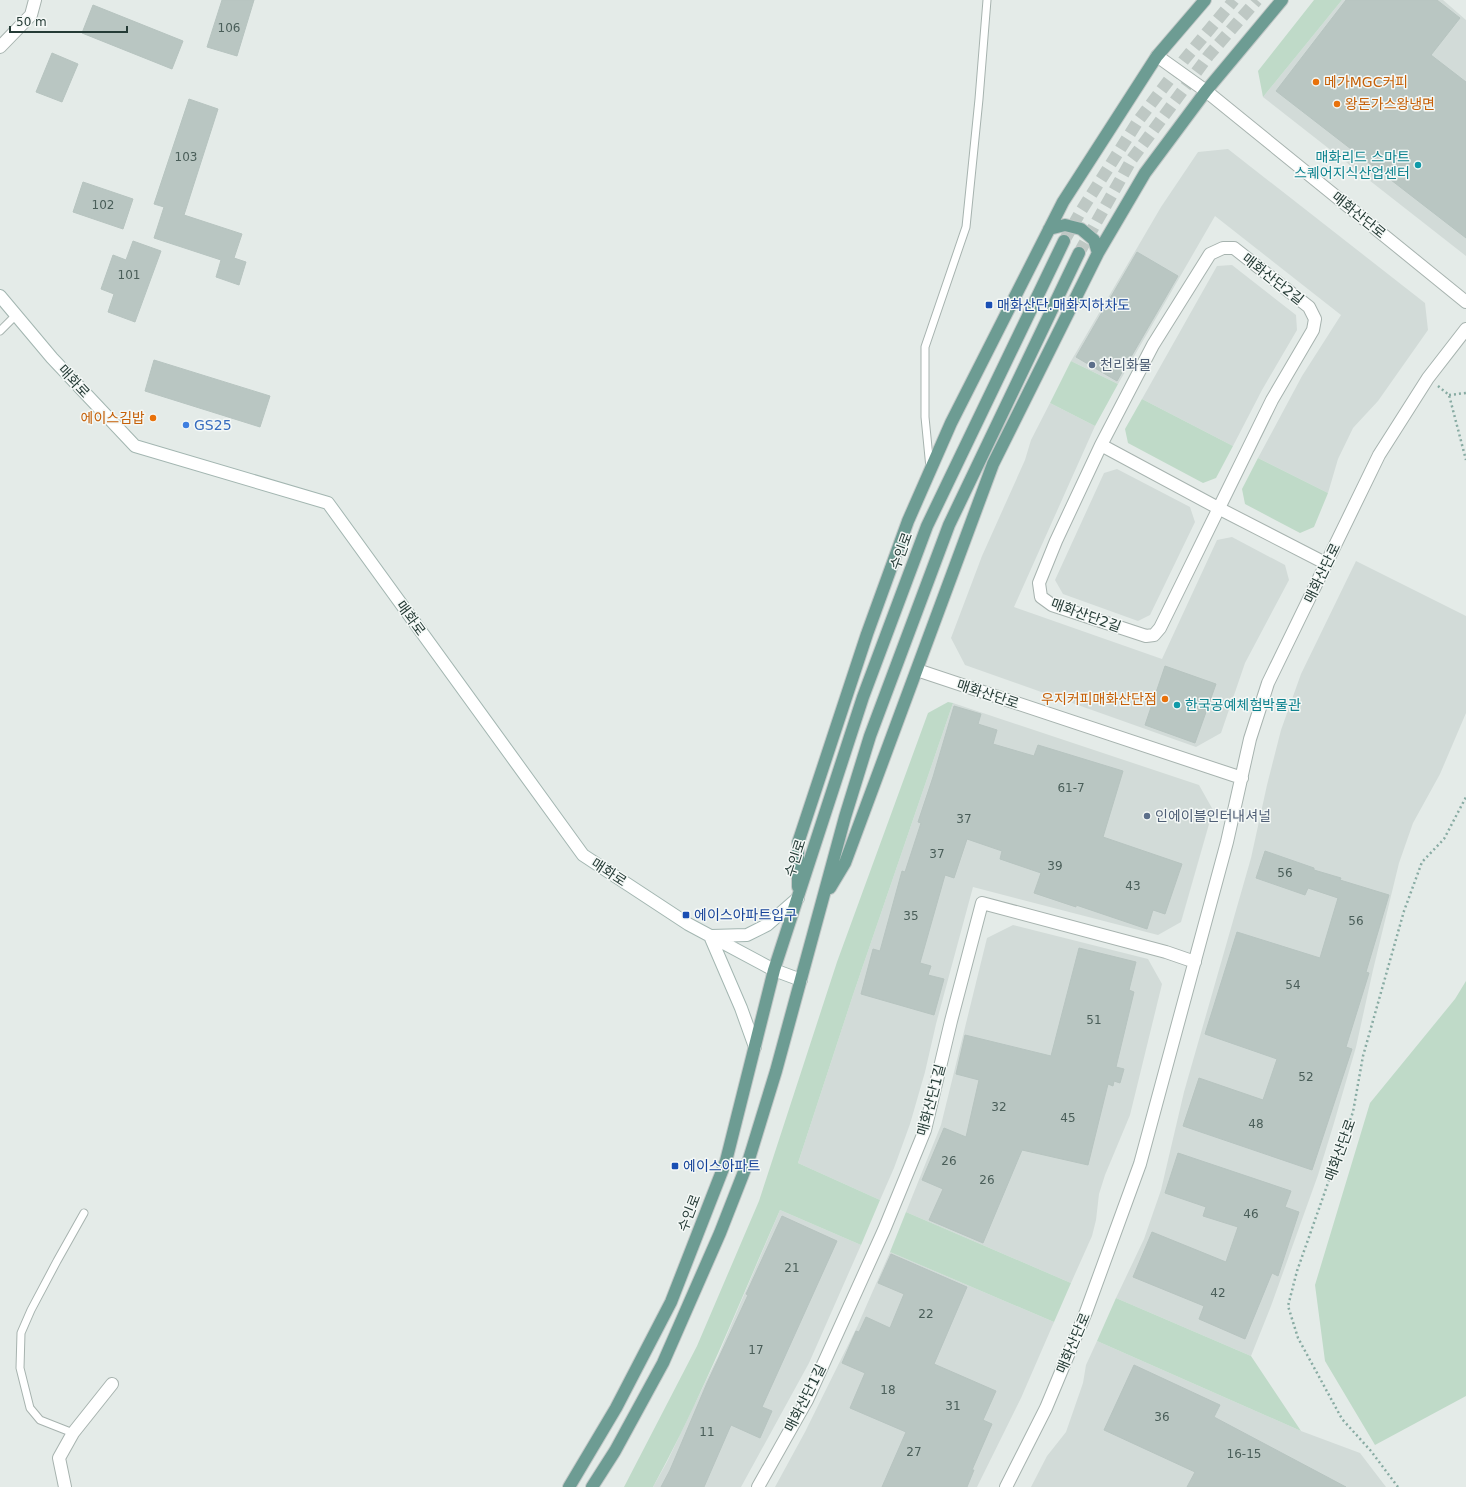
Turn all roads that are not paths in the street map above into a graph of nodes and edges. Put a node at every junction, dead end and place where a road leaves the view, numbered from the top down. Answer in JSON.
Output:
{"nodes":[{"id":1,"x":35,"y":0,"type":"edge"},
{"id":2,"x":987,"y":0,"type":"edge"},
{"id":3,"x":1205,"y":0,"type":"edge"},
{"id":4,"x":1282,"y":0,"type":"edge"},
{"id":5,"x":0,"y":47,"type":"edge"},
{"id":6,"x":1157,"y":56,"type":"junction"},
{"id":7,"x":1206,"y":91,"type":"junction"},
{"id":8,"x":1049,"y":229,"type":"junction"},
{"id":9,"x":1064,"y":242,"type":"tunnel mouth"},
{"id":10,"x":1079,"y":253,"type":"tunnel mouth"},
{"id":11,"x":1098,"y":253,"type":"junction"},
{"id":12,"x":0,"y":296,"type":"edge"},
{"id":13,"x":1466,"y":302,"type":"edge"},
{"id":14,"x":16,"y":315,"type":"junction"},
{"id":15,"x":1466,"y":329,"type":"edge"},
{"id":16,"x":0,"y":331,"type":"edge"},
{"id":17,"x":1101,"y":445,"type":"junction"},
{"id":18,"x":930,"y":470,"type":"junction"},
{"id":19,"x":1220,"y":509,"type":"junction"},
{"id":20,"x":1327,"y":564,"type":"junction"},
{"id":21,"x":917,"y":670,"type":"junction"},
{"id":22,"x":1242,"y":778,"type":"junction"},
{"id":23,"x":798,"y":898,"type":"junction"},
{"id":24,"x":822,"y":901,"type":"junction"},
{"id":25,"x":710,"y":936,"type":"junction"},
{"id":26,"x":1195,"y":962,"type":"junction"},
{"id":27,"x":774,"y":970,"type":"junction"},
{"id":28,"x":801,"y":980,"type":"junction"},
{"id":29,"x":755,"y":1047,"type":"junction"},
{"id":30,"x":84,"y":1212,"type":"dead end"},
{"id":31,"x":112,"y":1384,"type":"dead end"},
{"id":32,"x":73,"y":1433,"type":"junction"},
{"id":33,"x":65,"y":1487,"type":"edge"},
{"id":34,"x":569,"y":1487,"type":"edge"},
{"id":35,"x":592,"y":1487,"type":"edge"},
{"id":36,"x":758,"y":1487,"type":"edge"},
{"id":37,"x":1006,"y":1487,"type":"edge"}],
"edges":[{"from":1,"to":5,"type":"street"},
{"from":2,"to":18,"type":"lane"},
{"from":3,"to":6,"type":"main road"},
{"from":4,"to":7,"type":"main road"},
{"from":6,"to":7,"type":"street","name":"매화산단로"},
{"from":6,"to":8,"type":"main road"},
{"from":7,"to":11,"type":"main road"},
{"from":7,"to":13,"type":"street","name":"매화산단로"},
{"from":8,"to":11,"type":"main road"},
{"from":8,"to":18,"type":"main road"},
{"from":9,"to":23,"type":"main road","name":"수인로"},
{"from":10,"to":24,"type":"main road"},
{"from":11,"to":21,"type":"main road"},
{"from":12,"to":14,"type":"street","name":"매화로"},
{"from":14,"to":16,"type":"lane"},
{"from":14,"to":25,"type":"street","name":"매화로"},
{"from":15,"to":20,"type":"street","name":"매화산단로"},
{"from":17,"to":19,"type":"street"},
{"from":17,"to":19,"type":"street","name":"매화산단2길"},
{"from":17,"to":19,"type":"street","name":"매화산단2길"},
{"from":18,"to":23,"type":"main road"},
{"from":19,"to":20,"type":"street"},
{"from":20,"to":22,"type":"street","name":"매화산단로"},
{"from":21,"to":22,"type":"street","name":"매화산단로"},
{"from":21,"to":24,"type":"main road"},
{"from":22,"to":26,"type":"street","name":"매화산단로"},
{"from":23,"to":25,"type":"street"},
{"from":23,"to":27,"type":"main road","name":"수인로"},
{"from":24,"to":28,"type":"main road"},
{"from":25,"to":27,"type":"street","name":"매화로"},
{"from":25,"to":29,"type":"street"},
{"from":26,"to":36,"type":"street","name":"매화산단1길"},
{"from":26,"to":37,"type":"street","name":"매화산단로"},
{"from":27,"to":28,"type":"street","name":"매화로"},
{"from":27,"to":29,"type":"main road","name":"수인로"},
{"from":28,"to":35,"type":"main road"},
{"from":29,"to":34,"type":"main road","name":"수인로"},
{"from":30,"to":32,"type":"lane"},
{"from":31,"to":32,"type":"street"},
{"from":32,"to":33,"type":"street"}]}
